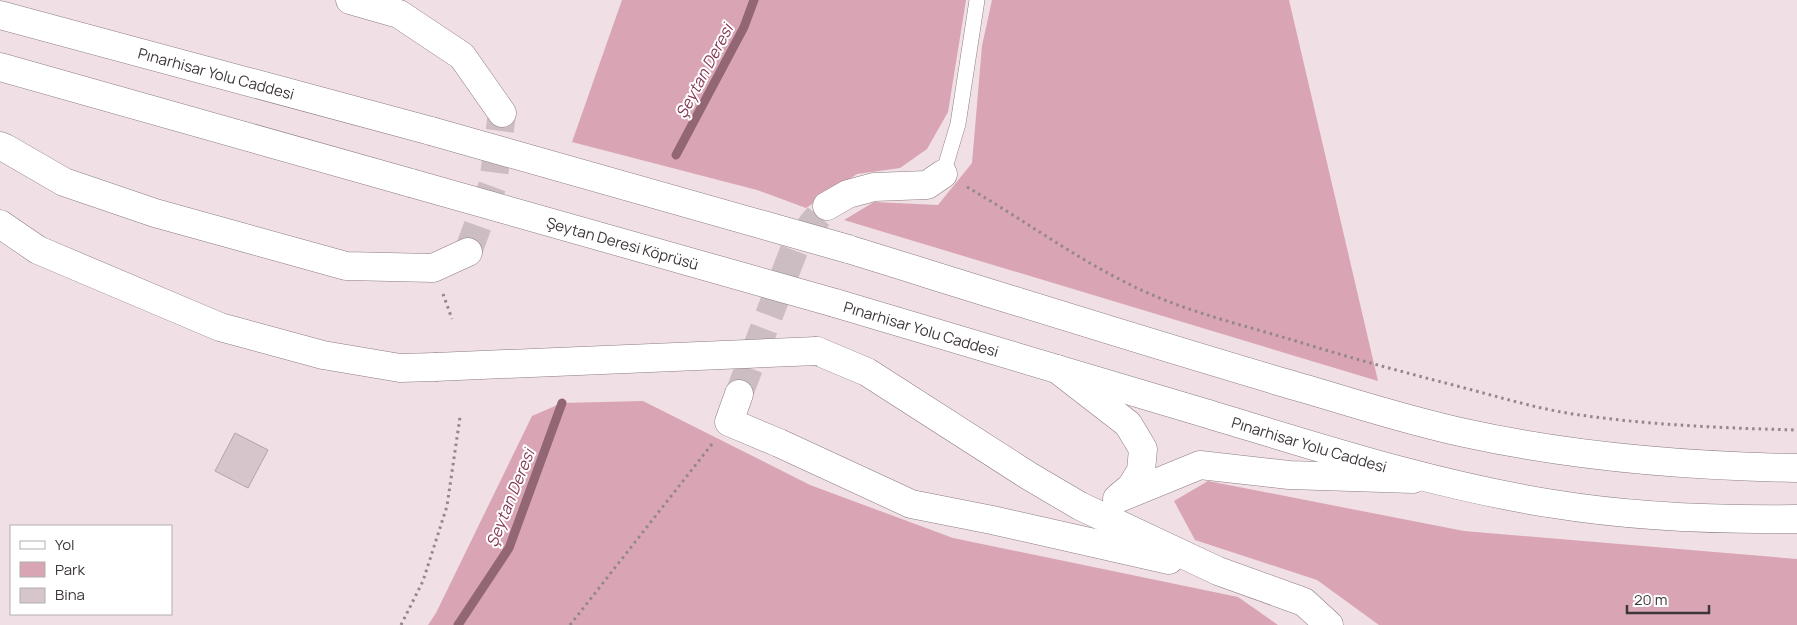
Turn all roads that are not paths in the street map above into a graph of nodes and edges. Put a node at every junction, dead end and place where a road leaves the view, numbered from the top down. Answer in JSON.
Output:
{"nodes":[{"id":1,"x":350,"y":0,"type":"edge"},
{"id":2,"x":977,"y":0,"type":"edge"},
{"id":3,"x":0,"y":15,"type":"edge"},
{"id":4,"x":0,"y":67,"type":"edge"},
{"id":5,"x":502,"y":113,"type":"tunnel mouth"},
{"id":6,"x":0,"y":146,"type":"edge"},
{"id":7,"x":944,"y":174,"type":"joint"},
{"id":8,"x":827,"y":206,"type":"tunnel mouth"},
{"id":9,"x":0,"y":224,"type":"edge"},
{"id":10,"x":468,"y":252,"type":"tunnel mouth"},
{"id":11,"x":835,"y":304,"type":"joint"},
{"id":12,"x":1057,"y":369,"type":"junction"},
{"id":13,"x":739,"y":394,"type":"tunnel mouth"},
{"id":14,"x":1797,"y":468,"type":"edge"},
{"id":15,"x":1436,"y":480,"type":"junction"},
{"id":16,"x":1117,"y":499,"type":"junction"},
{"id":17,"x":1080,"y":506,"type":"junction"},
{"id":18,"x":1797,"y":519,"type":"edge"},
{"id":19,"x":1218,"y":571,"type":"junction"},
{"id":20,"x":1329,"y":625,"type":"edge"}],
"edges":[{"from":1,"to":5,"type":"main road"},
{"from":2,"to":7,"type":"lane"},
{"from":3,"to":14,"type":"main road","name":"Pınarhisar Yolu Caddesi","bridge":true},
{"from":4,"to":11,"type":"main road","name":"Şeytan Deresi Köprüsü","bridge":true},
{"from":6,"to":10,"type":"main road"},
{"from":7,"to":8,"type":"main road"},
{"from":9,"to":17,"type":"main road","bridge":true},
{"from":11,"to":12,"type":"main road","name":"Pınarhisar Yolu Caddesi"},
{"from":12,"to":15,"type":"main road","name":"Pınarhisar Yolu Caddesi"},
{"from":12,"to":16,"type":"main road"},
{"from":13,"to":19,"type":"main road"},
{"from":15,"to":16,"type":"main road"},
{"from":15,"to":18,"type":"main road","name":"Pınarhisar Yolu Caddesi"},
{"from":16,"to":17,"type":"main road"},
{"from":17,"to":19,"type":"main road"},
{"from":19,"to":20,"type":"main road"}]}
